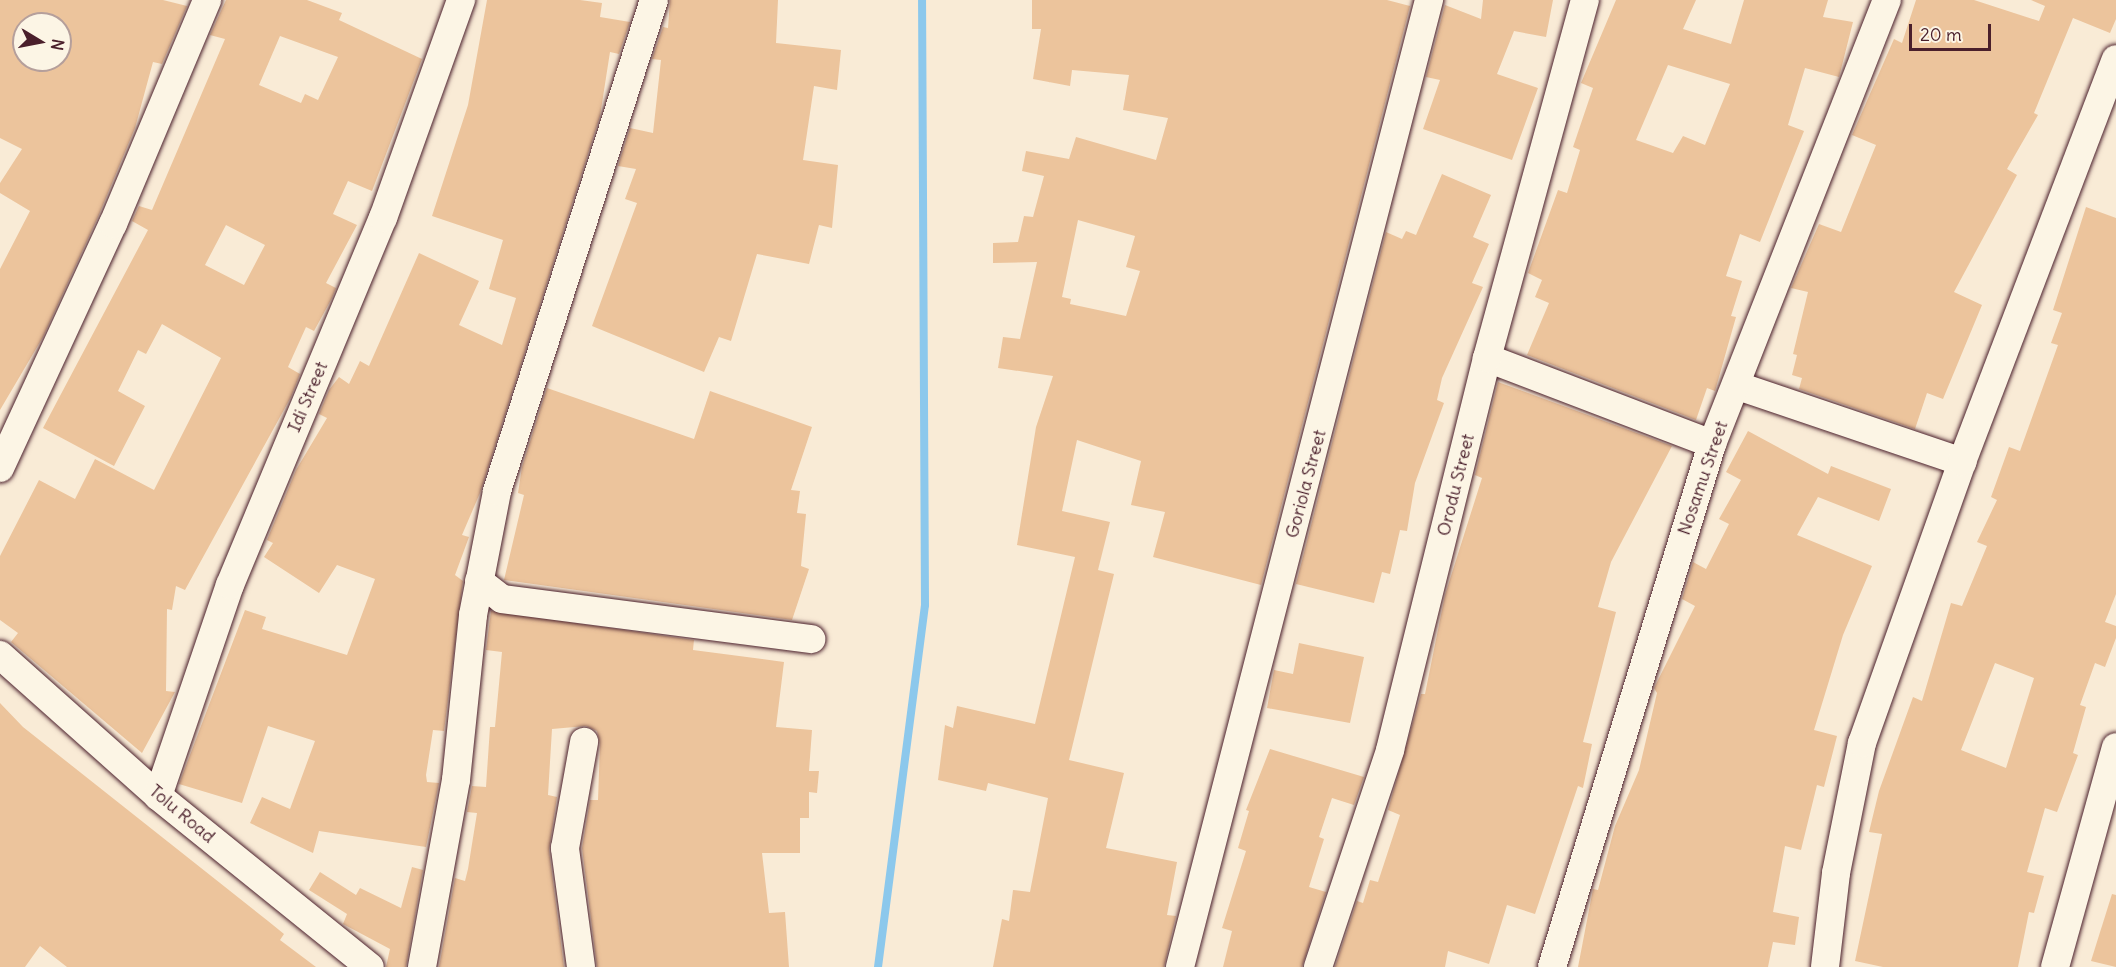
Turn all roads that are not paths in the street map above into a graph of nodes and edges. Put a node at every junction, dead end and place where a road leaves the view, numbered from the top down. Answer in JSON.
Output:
{"nodes":[{"id":1,"x":207,"y":0,"type":"edge"},
{"id":2,"x":461,"y":0,"type":"edge"},
{"id":3,"x":654,"y":0,"type":"edge"},
{"id":4,"x":1429,"y":0,"type":"edge"},
{"id":5,"x":1586,"y":0,"type":"edge"},
{"id":6,"x":1887,"y":0,"type":"edge"},
{"id":7,"x":2116,"y":59,"type":"edge"},
{"id":8,"x":1487,"y":358,"type":"junction"},
{"id":9,"x":1738,"y":386,"type":"junction"},
{"id":10,"x":1712,"y":444,"type":"junction"},
{"id":11,"x":1962,"y":462,"type":"junction"},
{"id":12,"x":0,"y":468,"type":"edge"},
{"id":13,"x":479,"y":581,"type":"junction"},
{"id":14,"x":811,"y":639,"type":"dead end"},
{"id":15,"x":0,"y":655,"type":"edge"},
{"id":16,"x":584,"y":742,"type":"dead end"},
{"id":17,"x":2116,"y":747,"type":"edge"},
{"id":18,"x":158,"y":796,"type":"junction"},
{"id":19,"x":370,"y":967,"type":"edge"},
{"id":20,"x":422,"y":967,"type":"edge"},
{"id":21,"x":581,"y":967,"type":"edge"},
{"id":22,"x":1180,"y":967,"type":"edge"},
{"id":23,"x":1318,"y":967,"type":"edge"},
{"id":24,"x":1552,"y":967,"type":"edge"},
{"id":25,"x":1825,"y":967,"type":"edge"},
{"id":26,"x":2055,"y":967,"type":"edge"}],
"edges":[{"from":1,"to":12,"type":"street"},
{"from":2,"to":18,"type":"street","name":"Idi Street"},
{"from":3,"to":13,"type":"street"},
{"from":4,"to":22,"type":"street","name":"Goriola Street"},
{"from":5,"to":8,"type":"street","name":"Orodu Street"},
{"from":6,"to":9,"type":"street","name":"Nosamu Street"},
{"from":7,"to":11,"type":"street"},
{"from":8,"to":10,"type":"street"},
{"from":8,"to":23,"type":"street","name":"Orodu Street"},
{"from":9,"to":10,"type":"street","name":"Nosamu Street"},
{"from":9,"to":11,"type":"street"},
{"from":10,"to":24,"type":"street","name":"Nosamu Street"},
{"from":11,"to":25,"type":"street"},
{"from":13,"to":14,"type":"street"},
{"from":13,"to":20,"type":"street"},
{"from":15,"to":18,"type":"street","name":"Tolu Road"},
{"from":16,"to":21,"type":"street"},
{"from":17,"to":26,"type":"street"},
{"from":18,"to":19,"type":"street","name":"Tolu Road"}]}
